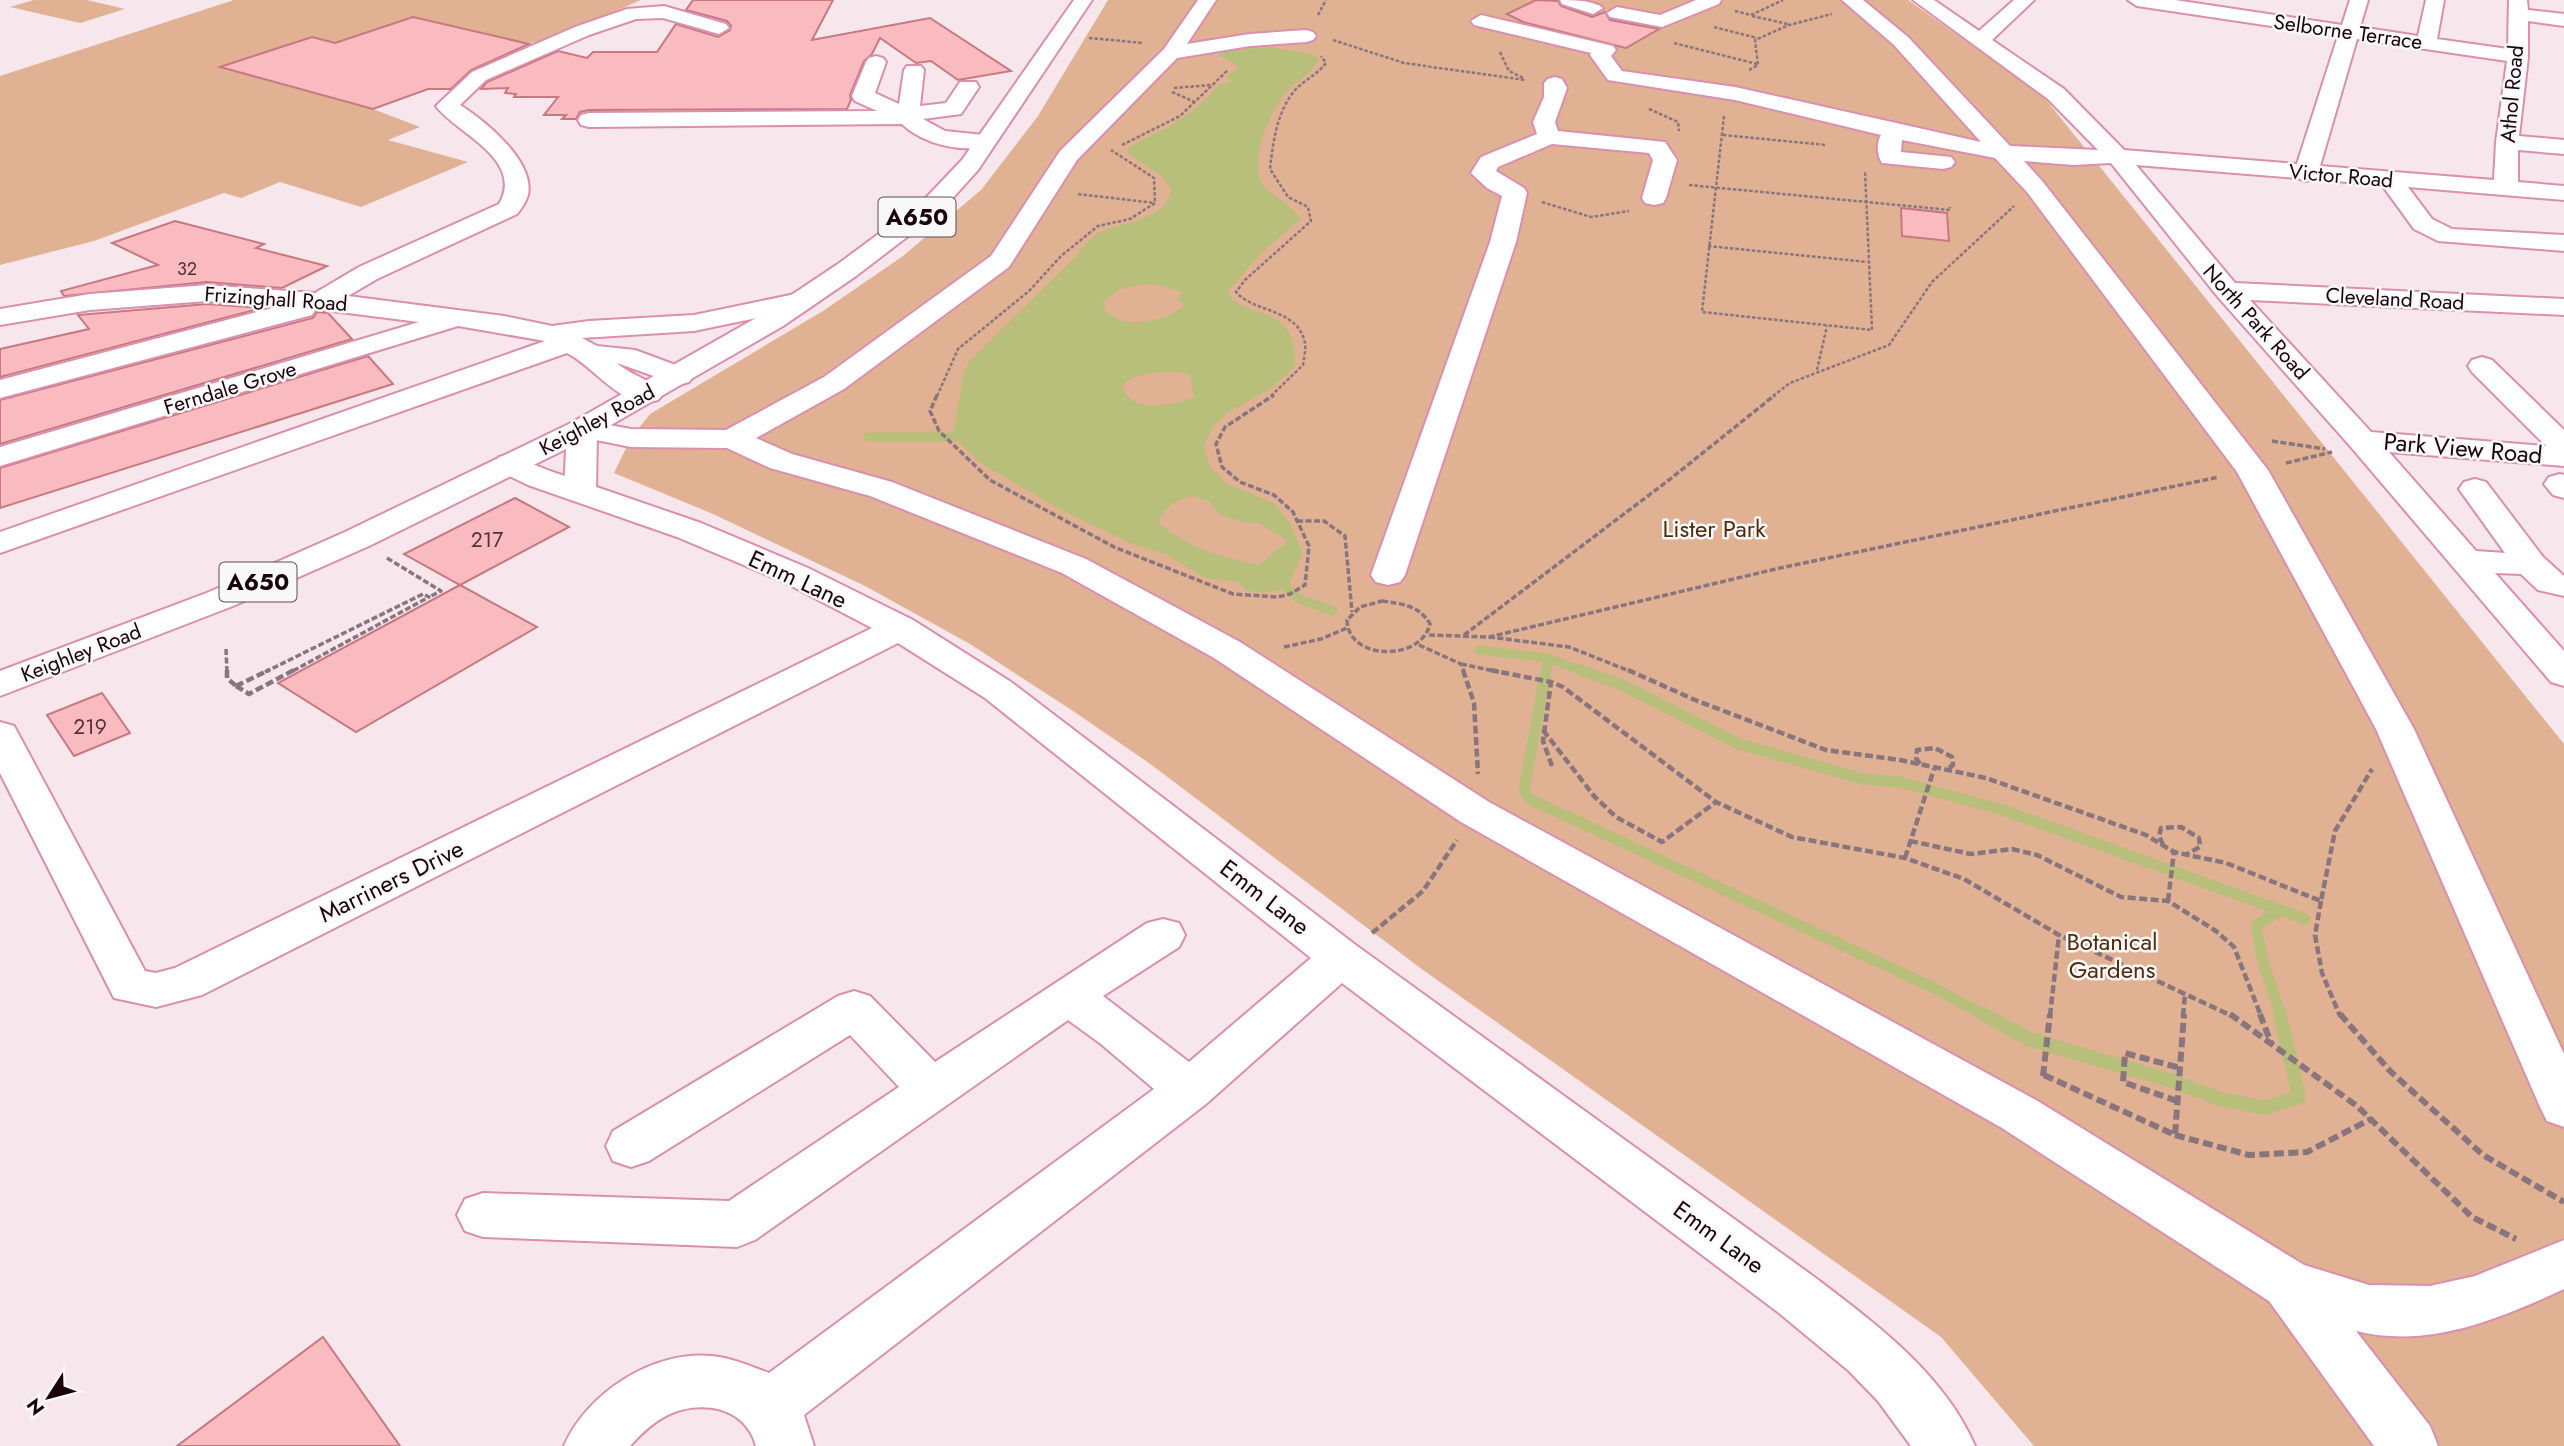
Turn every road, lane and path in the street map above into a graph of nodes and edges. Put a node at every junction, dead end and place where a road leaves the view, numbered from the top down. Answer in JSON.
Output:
{"nodes":[{"id":1,"x":1083,"y":0,"type":"edge"},
{"id":2,"x":1207,"y":0,"type":"edge"},
{"id":3,"x":1569,"y":0,"type":"edge"},
{"id":4,"x":1783,"y":0,"type":"edge"},
{"id":5,"x":1922,"y":0,"type":"edge"},
{"id":6,"x":2025,"y":0,"type":"edge"},
{"id":7,"x":2137,"y":0,"type":"edge"},
{"id":8,"x":2359,"y":0,"type":"edge"},
{"id":9,"x":2435,"y":0,"type":"edge"},
{"id":10,"x":1707,"y":2,"type":"edge"},
{"id":11,"x":1504,"y":7,"type":"dead end"},
{"id":12,"x":1860,"y":7,"type":"edge"},
{"id":13,"x":2518,"y":7,"type":"edge"},
{"id":14,"x":1593,"y":8,"type":"dead end"},
{"id":15,"x":1617,"y":13,"type":"dead end"},
{"id":16,"x":1751,"y":15,"type":"junction"},
{"id":17,"x":2564,"y":20,"type":"edge"},
{"id":18,"x":1790,"y":25,"type":"junction"},
{"id":19,"x":719,"y":28,"type":"dead end"},
{"id":20,"x":2350,"y":33,"type":"junction"},
{"id":21,"x":1749,"y":36,"type":"dead end"},
{"id":22,"x":1086,"y":38,"type":"dead end"},
{"id":23,"x":1759,"y":38,"type":"junction"},
{"id":24,"x":1978,"y":38,"type":"junction"},
{"id":25,"x":1664,"y":40,"type":"dead end"},
{"id":26,"x":1311,"y":44,"type":"junction"},
{"id":27,"x":2426,"y":44,"type":"junction"},
{"id":28,"x":1497,"y":47,"type":"dead end"},
{"id":29,"x":1183,"y":48,"type":"junction"},
{"id":30,"x":2518,"y":57,"type":"junction"},
{"id":31,"x":876,"y":61,"type":"dead end"},
{"id":32,"x":1758,"y":65,"type":"junction"},
{"id":33,"x":914,"y":70,"type":"dead end"},
{"id":34,"x":1615,"y":76,"type":"junction"},
{"id":35,"x":1555,"y":83,"type":"dead end"},
{"id":36,"x":968,"y":87,"type":"dead end"},
{"id":37,"x":1745,"y":87,"type":"junction"},
{"id":38,"x":1164,"y":89,"type":"dead end"},
{"id":39,"x":1197,"y":103,"type":"junction"},
{"id":40,"x":908,"y":117,"type":"junction"},
{"id":41,"x":589,"y":120,"type":"dead end"},
{"id":42,"x":1897,"y":131,"type":"junction"},
{"id":43,"x":1549,"y":137,"type":"junction"},
{"id":44,"x":985,"y":141,"type":"junction"},
{"id":45,"x":2507,"y":142,"type":"junction"},
{"id":46,"x":1826,"y":145,"type":"dead end"},
{"id":47,"x":1657,"y":147,"type":"junction"},
{"id":48,"x":2564,"y":147,"type":"edge"},
{"id":49,"x":1999,"y":151,"type":"junction"},
{"id":50,"x":2118,"y":156,"type":"junction"},
{"id":51,"x":1865,"y":162,"type":"dead end"},
{"id":52,"x":1943,"y":162,"type":"dead end"},
{"id":53,"x":2306,"y":174,"type":"junction"},
{"id":54,"x":2390,"y":180,"type":"junction"},
{"id":55,"x":2035,"y":187,"type":"junction"},
{"id":56,"x":1718,"y":188,"type":"junction"},
{"id":57,"x":2506,"y":189,"type":"junction"},
{"id":58,"x":1515,"y":193,"type":"junction"},
{"id":59,"x":2564,"y":193,"type":"edge"},
{"id":60,"x":1654,"y":198,"type":"joint"},
{"id":61,"x":1039,"y":199,"type":"junction"},
{"id":62,"x":1865,"y":201,"type":"junction"},
{"id":63,"x":1155,"y":203,"type":"junction"},
{"id":64,"x":1950,"y":207,"type":"dead end"},
{"id":65,"x":2564,"y":243,"type":"edge"},
{"id":66,"x":1708,"y":246,"type":"junction"},
{"id":67,"x":1867,"y":262,"type":"junction"},
{"id":68,"x":2227,"y":291,"type":"junction"},
{"id":69,"x":325,"y":301,"type":"junction"},
{"id":70,"x":800,"y":302,"type":"junction"},
{"id":71,"x":2564,"y":307,"type":"edge"},
{"id":72,"x":0,"y":317,"type":"edge"},
{"id":73,"x":460,"y":318,"type":"junction"},
{"id":74,"x":1826,"y":326,"type":"junction"},
{"id":75,"x":569,"y":343,"type":"junction"},
{"id":76,"x":2482,"y":366,"type":"dead end"},
{"id":77,"x":1817,"y":371,"type":"junction"},
{"id":78,"x":679,"y":376,"type":"junction"},
{"id":79,"x":0,"y":389,"type":"edge"},
{"id":80,"x":648,"y":394,"type":"junction"},
{"id":81,"x":582,"y":429,"type":"junction"},
{"id":82,"x":732,"y":439,"type":"junction"},
{"id":83,"x":2362,"y":440,"type":"junction"},
{"id":84,"x":2564,"y":447,"type":"edge"},
{"id":85,"x":2239,"y":455,"type":"junction"},
{"id":86,"x":0,"y":457,"type":"edge"},
{"id":87,"x":510,"y":464,"type":"junction"},
{"id":88,"x":2563,"y":477,"type":"edge"},
{"id":89,"x":2475,"y":489,"type":"dead end"},
{"id":90,"x":580,"y":492,"type":"junction"},
{"id":91,"x":1297,"y":521,"type":"junction"},
{"id":92,"x":357,"y":539,"type":"junction"},
{"id":93,"x":0,"y":543,"type":"edge"},
{"id":94,"x":2467,"y":561,"type":"junction"},
{"id":95,"x":2532,"y":564,"type":"junction"},
{"id":96,"x":1388,"y":575,"type":"dead end"},
{"id":97,"x":2564,"y":586,"type":"edge"},
{"id":98,"x":429,"y":597,"type":"junction"},
{"id":99,"x":1352,"y":613,"type":"junction"},
{"id":100,"x":354,"y":628,"type":"junction"},
{"id":101,"x":900,"y":628,"type":"junction"},
{"id":102,"x":1347,"y":628,"type":"junction"},
{"id":103,"x":363,"y":633,"type":"junction"},
{"id":104,"x":1429,"y":635,"type":"junction"},
{"id":105,"x":1463,"y":635,"type":"junction"},
{"id":106,"x":1489,"y":637,"type":"junction"},
{"id":107,"x":1419,"y":645,"type":"junction"},
{"id":108,"x":226,"y":649,"type":"dead end"},
{"id":109,"x":1227,"y":650,"type":"junction"},
{"id":110,"x":293,"y":658,"type":"junction"},
{"id":111,"x":1461,"y":664,"type":"junction"},
{"id":112,"x":303,"y":665,"type":"junction"},
{"id":113,"x":2564,"y":674,"type":"edge"},
{"id":114,"x":1547,"y":681,"type":"junction"},
{"id":115,"x":0,"y":684,"type":"edge"},
{"id":116,"x":236,"y":686,"type":"junction"},
{"id":117,"x":2395,"y":729,"type":"junction"},
{"id":118,"x":1542,"y":730,"type":"junction"},
{"id":119,"x":0,"y":734,"type":"edge"},
{"id":120,"x":1920,"y":765,"type":"junction"},
{"id":121,"x":1552,"y":766,"type":"dead end"},
{"id":122,"x":1934,"y":769,"type":"junction"},
{"id":123,"x":1945,"y":771,"type":"junction"},
{"id":124,"x":1716,"y":803,"type":"junction"},
{"id":125,"x":1475,"y":812,"type":"junction"},
{"id":126,"x":1910,"y":841,"type":"junction"},
{"id":127,"x":2164,"y":846,"type":"junction"},
{"id":128,"x":2174,"y":852,"type":"junction"},
{"id":129,"x":2186,"y":855,"type":"junction"},
{"id":130,"x":1905,"y":858,"type":"junction"},
{"id":131,"x":2168,"y":901,"type":"junction"},
{"id":132,"x":2321,"y":901,"type":"junction"},
{"id":133,"x":2059,"y":934,"type":"junction"},
{"id":134,"x":1163,"y":935,"type":"dead end"},
{"id":135,"x":1341,"y":958,"type":"junction"},
{"id":136,"x":2185,"y":994,"type":"junction"},
{"id":137,"x":1068,"y":996,"type":"junction"},
{"id":138,"x":2271,"y":1045,"type":"junction"},
{"id":139,"x":2047,"y":1050,"type":"dead end"},
{"id":140,"x":2180,"y":1068,"type":"junction"},
{"id":141,"x":2044,"y":1075,"type":"dead end"},
{"id":142,"x":932,"y":1090,"type":"junction"},
{"id":143,"x":1189,"y":1090,"type":"junction"},
{"id":144,"x":2178,"y":1101,"type":"junction"},
{"id":145,"x":2564,"y":1107,"type":"edge"},
{"id":146,"x":2371,"y":1119,"type":"junction"},
{"id":147,"x":2175,"y":1135,"type":"junction"},
{"id":148,"x":632,"y":1146,"type":"dead end"},
{"id":149,"x":2564,"y":1202,"type":"edge"},
{"id":150,"x":483,"y":1215,"type":"dead end"},
{"id":151,"x":2518,"y":1240,"type":"dead end"},
{"id":152,"x":2564,"y":1264,"type":"edge"},
{"id":153,"x":2288,"y":1284,"type":"junction"},
{"id":154,"x":777,"y":1426,"type":"edge"},
{"id":155,"x":593,"y":1446,"type":"edge"},
{"id":156,"x":1946,"y":1446,"type":"edge"},
{"id":157,"x":2409,"y":1446,"type":"edge"}],
"edges":[{"from":1,"to":44,"type":"main road","name":"Keighley Road","number":"A650"},
{"from":2,"to":29,"type":"main road"},
{"from":3,"to":14,"type":"main road"},
{"from":4,"to":16,"type":"path"},
{"from":5,"to":24,"type":"main road","name":"North Park Road"},
{"from":6,"to":24,"type":"main road"},
{"from":7,"to":20,"type":"main road","name":"Selborne Terrace"},
{"from":8,"to":20,"type":"main road"},
{"from":9,"to":27,"type":"main road"},
{"from":10,"to":15,"type":"main road"},
{"from":10,"to":16,"type":"path"},
{"from":11,"to":34,"type":"main road"},
{"from":12,"to":18,"type":"path"},
{"from":12,"to":49,"type":"main road"},
{"from":13,"to":17,"type":"main road"},
{"from":13,"to":30,"type":"main road","name":"Athol Road"},
{"from":16,"to":18,"type":"path"},
{"from":18,"to":23,"type":"path"},
{"from":19,"to":69,"type":"main road"},
{"from":20,"to":27,"type":"main road","name":"Selborne Terrace"},
{"from":20,"to":53,"type":"main road"},
{"from":21,"to":23,"type":"path"},
{"from":22,"to":29,"type":"path"},
{"from":23,"to":32,"type":"path"},
{"from":24,"to":50,"type":"main road","name":"North Park Road"},
{"from":25,"to":32,"type":"path"},
{"from":26,"to":28,"type":"path"},
{"from":26,"to":29,"type":"main road"},
{"from":26,"to":91,"type":"path"},
{"from":27,"to":30,"type":"main road","name":"Selborne Terrace"},
{"from":29,"to":39,"type":"path"},
{"from":29,"to":61,"type":"main road"},
{"from":30,"to":45,"type":"main road","name":"Athol Road"},
{"from":31,"to":40,"type":"main road"},
{"from":32,"to":37,"type":"path"},
{"from":33,"to":40,"type":"main road"},
{"from":34,"to":37,"type":"main road","name":"Victor Road"},
{"from":34,"to":47,"type":"path"},
{"from":35,"to":43,"type":"main road"},
{"from":36,"to":40,"type":"main road"},
{"from":37,"to":42,"type":"main road","name":"Victor Road"},
{"from":38,"to":39,"type":"path"},
{"from":39,"to":63,"type":"path"},
{"from":40,"to":41,"type":"main road"},
{"from":40,"to":44,"type":"main road"},
{"from":42,"to":49,"type":"main road","name":"Victor Road"},
{"from":42,"to":52,"type":"main road"},
{"from":43,"to":47,"type":"main road"},
{"from":43,"to":58,"type":"main road"},
{"from":44,"to":70,"type":"main road","name":"Keighley Road","number":"A650"},
{"from":45,"to":48,"type":"main road"},
{"from":45,"to":57,"type":"main road","name":"Athol Road"},
{"from":46,"to":56,"type":"path"},
{"from":47,"to":60,"type":"main road"},
{"from":49,"to":50,"type":"main road","name":"Victor Road"},
{"from":49,"to":55,"type":"main road"},
{"from":50,"to":53,"type":"main road","name":"Victor Road"},
{"from":50,"to":68,"type":"main road","name":"North Park Road"},
{"from":51,"to":62,"type":"path"},
{"from":53,"to":54,"type":"main road","name":"Victor Road"},
{"from":54,"to":57,"type":"main road","name":"Victor Road"},
{"from":54,"to":65,"type":"main road"},
{"from":55,"to":77,"type":"path"},
{"from":55,"to":85,"type":"main road"},
{"from":56,"to":62,"type":"path"},
{"from":56,"to":66,"type":"path"},
{"from":57,"to":59,"type":"main road","name":"Victor Road"},
{"from":58,"to":60,"type":"path"},
{"from":58,"to":96,"type":"main road"},
{"from":61,"to":63,"type":"path"},
{"from":61,"to":82,"type":"main road"},
{"from":62,"to":64,"type":"path"},
{"from":62,"to":67,"type":"path"},
{"from":63,"to":91,"type":"path"},
{"from":66,"to":67,"type":"path"},
{"from":66,"to":74,"type":"path"},
{"from":67,"to":74,"type":"path"},
{"from":68,"to":71,"type":"main road","name":"Cleveland Road"},
{"from":68,"to":83,"type":"main road","name":"North Park Road"},
{"from":69,"to":72,"type":"main road","name":"Frizinghall Road"},
{"from":69,"to":73,"type":"main road","name":"Frizinghall Road"},
{"from":69,"to":79,"type":"main road"},
{"from":70,"to":75,"type":"main road","name":"Frizinghall Road"},
{"from":70,"to":78,"type":"main road","name":"Keighley Road","number":"A650"},
{"from":73,"to":75,"type":"main road","name":"Frizinghall Road"},
{"from":73,"to":86,"type":"main road","name":"Ferndale Grove"},
{"from":74,"to":77,"type":"path"},
{"from":75,"to":78,"type":"main road","name":"Frizinghall Road"},
{"from":75,"to":80,"type":"main road"},
{"from":75,"to":93,"type":"main road"},
{"from":76,"to":84,"type":"main road"},
{"from":77,"to":105,"type":"path"},
{"from":78,"to":80,"type":"main road","name":"Keighley Road","number":"A650"},
{"from":80,"to":81,"type":"main road","name":"Keighley Road","number":"A650"},
{"from":81,"to":82,"type":"main road"},
{"from":81,"to":87,"type":"main road","name":"Keighley Road","number":"A650"},
{"from":81,"to":90,"type":"main road"},
{"from":82,"to":109,"type":"main road"},
{"from":83,"to":88,"type":"main road","name":"Park View Road"},
{"from":83,"to":94,"type":"main road","name":"North Park Road"},
{"from":85,"to":85,"type":"path"},
{"from":85,"to":106,"type":"path"},
{"from":85,"to":117,"type":"main road"},
{"from":87,"to":90,"type":"main road","name":"Emm Lane"},
{"from":87,"to":92,"type":"main road","name":"Keighley Road","number":"A650"},
{"from":89,"to":95,"type":"main road"},
{"from":90,"to":101,"type":"main road","name":"Emm Lane"},
{"from":91,"to":99,"type":"path"},
{"from":92,"to":98,"type":"path"},
{"from":92,"to":115,"type":"main road","name":"Keighley Road","number":"A650"},
{"from":94,"to":95,"type":"main road"},
{"from":94,"to":113,"type":"main road","name":"North Park Road"},
{"from":95,"to":97,"type":"main road"},
{"from":98,"to":100,"type":"path"},
{"from":98,"to":103,"type":"path"},
{"from":99,"to":102,"type":"path"},
{"from":99,"to":104,"type":"path"},
{"from":100,"to":103,"type":"path"},
{"from":100,"to":110,"type":"path"},
{"from":101,"to":119,"type":"main road","name":"Marriners Drive"},
{"from":101,"to":135,"type":"main road","name":"Emm Lane"},
{"from":102,"to":107,"type":"path"},
{"from":102,"to":109,"type":"path"},
{"from":103,"to":112,"type":"path"},
{"from":104,"to":105,"type":"path"},
{"from":104,"to":107,"type":"path"},
{"from":105,"to":106,"type":"path"},
{"from":106,"to":120,"type":"path"},
{"from":107,"to":111,"type":"path"},
{"from":108,"to":116,"type":"path"},
{"from":109,"to":125,"type":"main road"},
{"from":110,"to":112,"type":"path"},
{"from":110,"to":116,"type":"path"},
{"from":111,"to":114,"type":"path"},
{"from":111,"to":125,"type":"path"},
{"from":112,"to":116,"type":"path"},
{"from":114,"to":118,"type":"path"},
{"from":114,"to":124,"type":"path"},
{"from":117,"to":132,"type":"path"},
{"from":117,"to":145,"type":"main road"},
{"from":118,"to":121,"type":"path"},
{"from":118,"to":124,"type":"path"},
{"from":120,"to":122,"type":"path"},
{"from":120,"to":123,"type":"path"},
{"from":122,"to":123,"type":"path"},
{"from":122,"to":126,"type":"path"},
{"from":123,"to":127,"type":"path"},
{"from":124,"to":130,"type":"path"},
{"from":125,"to":135,"type":"path"},
{"from":125,"to":153,"type":"main road"},
{"from":126,"to":130,"type":"path"},
{"from":126,"to":131,"type":"path"},
{"from":127,"to":128,"type":"path"},
{"from":127,"to":129,"type":"path"},
{"from":128,"to":129,"type":"path"},
{"from":128,"to":131,"type":"path"},
{"from":129,"to":132,"type":"path"},
{"from":130,"to":133,"type":"path"},
{"from":131,"to":138,"type":"path"},
{"from":132,"to":149,"type":"path"},
{"from":133,"to":136,"type":"path"},
{"from":133,"to":139,"type":"path"},
{"from":134,"to":137,"type":"main road"},
{"from":135,"to":143,"type":"main road"},
{"from":135,"to":156,"type":"main road","name":"Emm Lane"},
{"from":136,"to":138,"type":"path"},
{"from":136,"to":140,"type":"path"},
{"from":137,"to":142,"type":"main road"},
{"from":137,"to":143,"type":"main road"},
{"from":138,"to":146,"type":"path"},
{"from":140,"to":144,"type":"path"},
{"from":140,"to":144,"type":"path"},
{"from":141,"to":147,"type":"path"},
{"from":142,"to":148,"type":"main road"},
{"from":142,"to":150,"type":"main road"},
{"from":143,"to":154,"type":"main road"},
{"from":144,"to":147,"type":"path"},
{"from":146,"to":147,"type":"path"},
{"from":146,"to":151,"type":"path"},
{"from":152,"to":153,"type":"main road"},
{"from":153,"to":157,"type":"main road"},
{"from":154,"to":155,"type":"main road"}]}
